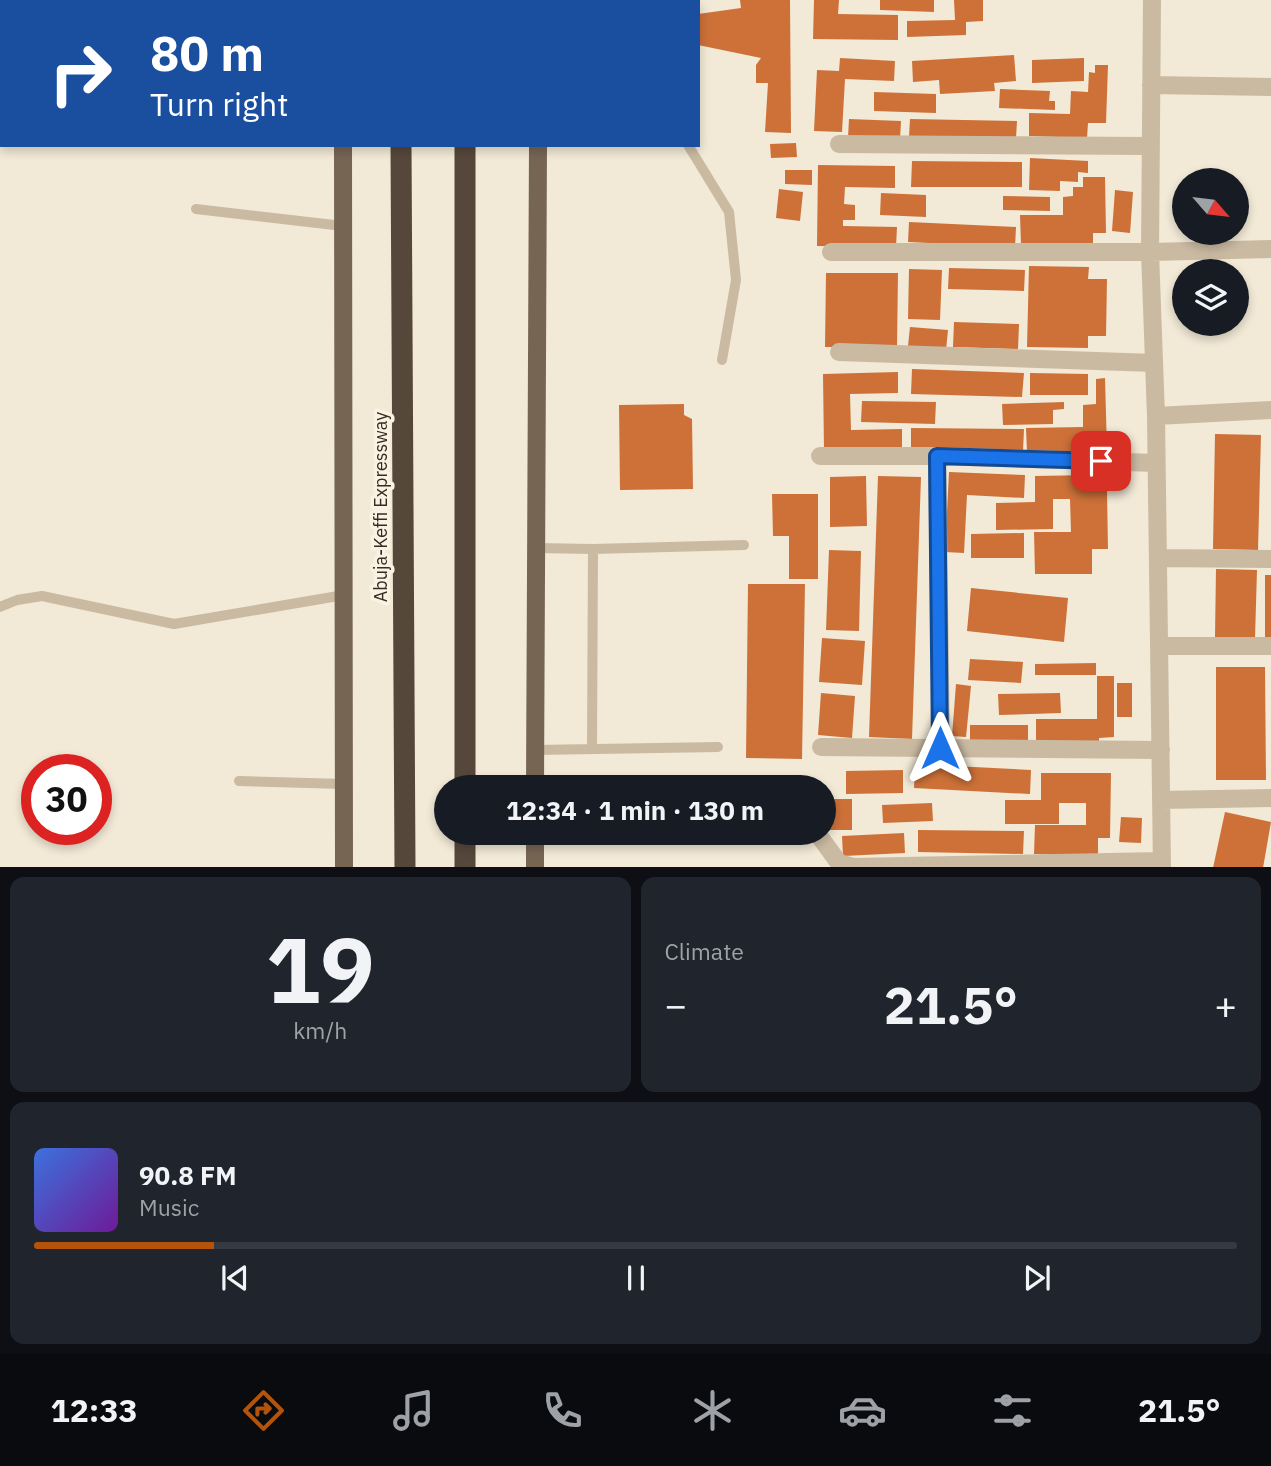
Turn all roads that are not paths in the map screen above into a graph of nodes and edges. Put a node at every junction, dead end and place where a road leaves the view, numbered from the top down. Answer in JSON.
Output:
{"nodes":[{"id":1,"x":1152,"y":0,"type":"edge"},
{"id":2,"x":1152,"y":85,"type":"junction"},
{"id":3,"x":1271,"y":87,"type":"edge"},
{"id":4,"x":839,"y":144,"type":"dead end"},
{"id":5,"x":1151,"y":146,"type":"junction"},
{"id":6,"x":338,"y":147,"type":"edge"},
{"id":7,"x":401,"y":147,"type":"edge"},
{"id":8,"x":465,"y":147,"type":"edge"},
{"id":9,"x":538,"y":147,"type":"edge"},
{"id":10,"x":689,"y":147,"type":"edge"},
{"id":11,"x":196,"y":209,"type":"dead end"},
{"id":12,"x":343,"y":226,"type":"junction"},
{"id":13,"x":1271,"y":249,"type":"edge"},
{"id":14,"x":831,"y":252,"type":"dead end"},
{"id":15,"x":1150,"y":252,"type":"junction"},
{"id":16,"x":839,"y":352,"type":"dead end"},
{"id":17,"x":722,"y":360,"type":"dead end"},
{"id":18,"x":1154,"y":363,"type":"junction"},
{"id":19,"x":1271,"y":410,"type":"edge"},
{"id":20,"x":1156,"y":416,"type":"junction"},
{"id":21,"x":820,"y":456,"type":"dead end"},
{"id":22,"x":937,"y":456,"type":"junction"},
{"id":23,"x":1156,"y":463,"type":"junction"},
{"id":24,"x":744,"y":545,"type":"dead end"},
{"id":25,"x":536,"y":548,"type":"junction"},
{"id":26,"x":593,"y":549,"type":"junction"},
{"id":27,"x":1158,"y":558,"type":"junction"},
{"id":28,"x":1271,"y":559,"type":"edge"},
{"id":29,"x":344,"y":595,"type":"junction"},
{"id":30,"x":0,"y":607,"type":"edge"},
{"id":31,"x":1159,"y":646,"type":"junction"},
{"id":32,"x":1271,"y":646,"type":"edge"},
{"id":33,"x":718,"y":747,"type":"dead end"},
{"id":34,"x":821,"y":747,"type":"dead end"},
{"id":35,"x":592,"y":748,"type":"junction"},
{"id":36,"x":940,"y":748,"type":"junction"},
{"id":37,"x":1161,"y":750,"type":"junction"},
{"id":38,"x":536,"y":751,"type":"junction"},
{"id":39,"x":465,"y":775,"type":"edge"},
{"id":40,"x":535,"y":775,"type":"edge"},
{"id":41,"x":239,"y":780,"type":"dead end"},
{"id":42,"x":344,"y":785,"type":"junction"},
{"id":43,"x":1271,"y":798,"type":"edge"},
{"id":44,"x":1161,"y":800,"type":"junction"},
{"id":45,"x":465,"y":845,"type":"edge"},
{"id":46,"x":535,"y":845,"type":"edge"},
{"id":47,"x":826,"y":845,"type":"edge"},
{"id":48,"x":1162,"y":864,"type":"edge"},
{"id":49,"x":344,"y":867,"type":"edge"},
{"id":50,"x":405,"y":867,"type":"edge"},
{"id":51,"x":465,"y":867,"type":"edge"},
{"id":52,"x":535,"y":867,"type":"edge"}],
"edges":[{"from":1,"to":2,"type":"street"},
{"from":2,"to":3,"type":"street"},
{"from":2,"to":5,"type":"street"},
{"from":4,"to":5,"type":"street"},
{"from":5,"to":15,"type":"street"},
{"from":6,"to":12,"type":"main road","name":"Abuja-Keffi Expressway"},
{"from":7,"to":50,"type":"highway","name":"Abuja-Keffi Expressway"},
{"from":8,"to":39,"type":"highway"},
{"from":9,"to":25,"type":"main road"},
{"from":10,"to":17,"type":"lane"},
{"from":11,"to":12,"type":"lane"},
{"from":12,"to":29,"type":"main road","name":"Abuja-Keffi Expressway"},
{"from":13,"to":15,"type":"street"},
{"from":14,"to":15,"type":"street"},
{"from":15,"to":18,"type":"street"},
{"from":16,"to":18,"type":"street"},
{"from":18,"to":20,"type":"street"},
{"from":19,"to":20,"type":"street"},
{"from":20,"to":23,"type":"street"},
{"from":21,"to":22,"type":"street"},
{"from":22,"to":23,"type":"street"},
{"from":22,"to":36,"type":"street"},
{"from":23,"to":27,"type":"street"},
{"from":24,"to":26,"type":"lane"},
{"from":25,"to":26,"type":"lane"},
{"from":25,"to":38,"type":"main road"},
{"from":26,"to":35,"type":"lane"},
{"from":27,"to":28,"type":"street"},
{"from":27,"to":31,"type":"street"},
{"from":29,"to":30,"type":"lane"},
{"from":29,"to":42,"type":"main road","name":"Abuja-Keffi Expressway"},
{"from":31,"to":32,"type":"street"},
{"from":31,"to":37,"type":"street"},
{"from":33,"to":35,"type":"lane"},
{"from":34,"to":36,"type":"street"},
{"from":35,"to":38,"type":"lane"},
{"from":36,"to":37,"type":"street"},
{"from":37,"to":44,"type":"street"},
{"from":38,"to":40,"type":"main road"},
{"from":41,"to":42,"type":"lane"},
{"from":42,"to":49,"type":"main road","name":"Abuja-Keffi Expressway"},
{"from":43,"to":44,"type":"street"},
{"from":44,"to":48,"type":"street"},
{"from":45,"to":51,"type":"highway"},
{"from":46,"to":52,"type":"main road"},
{"from":47,"to":48,"type":"street"}]}
